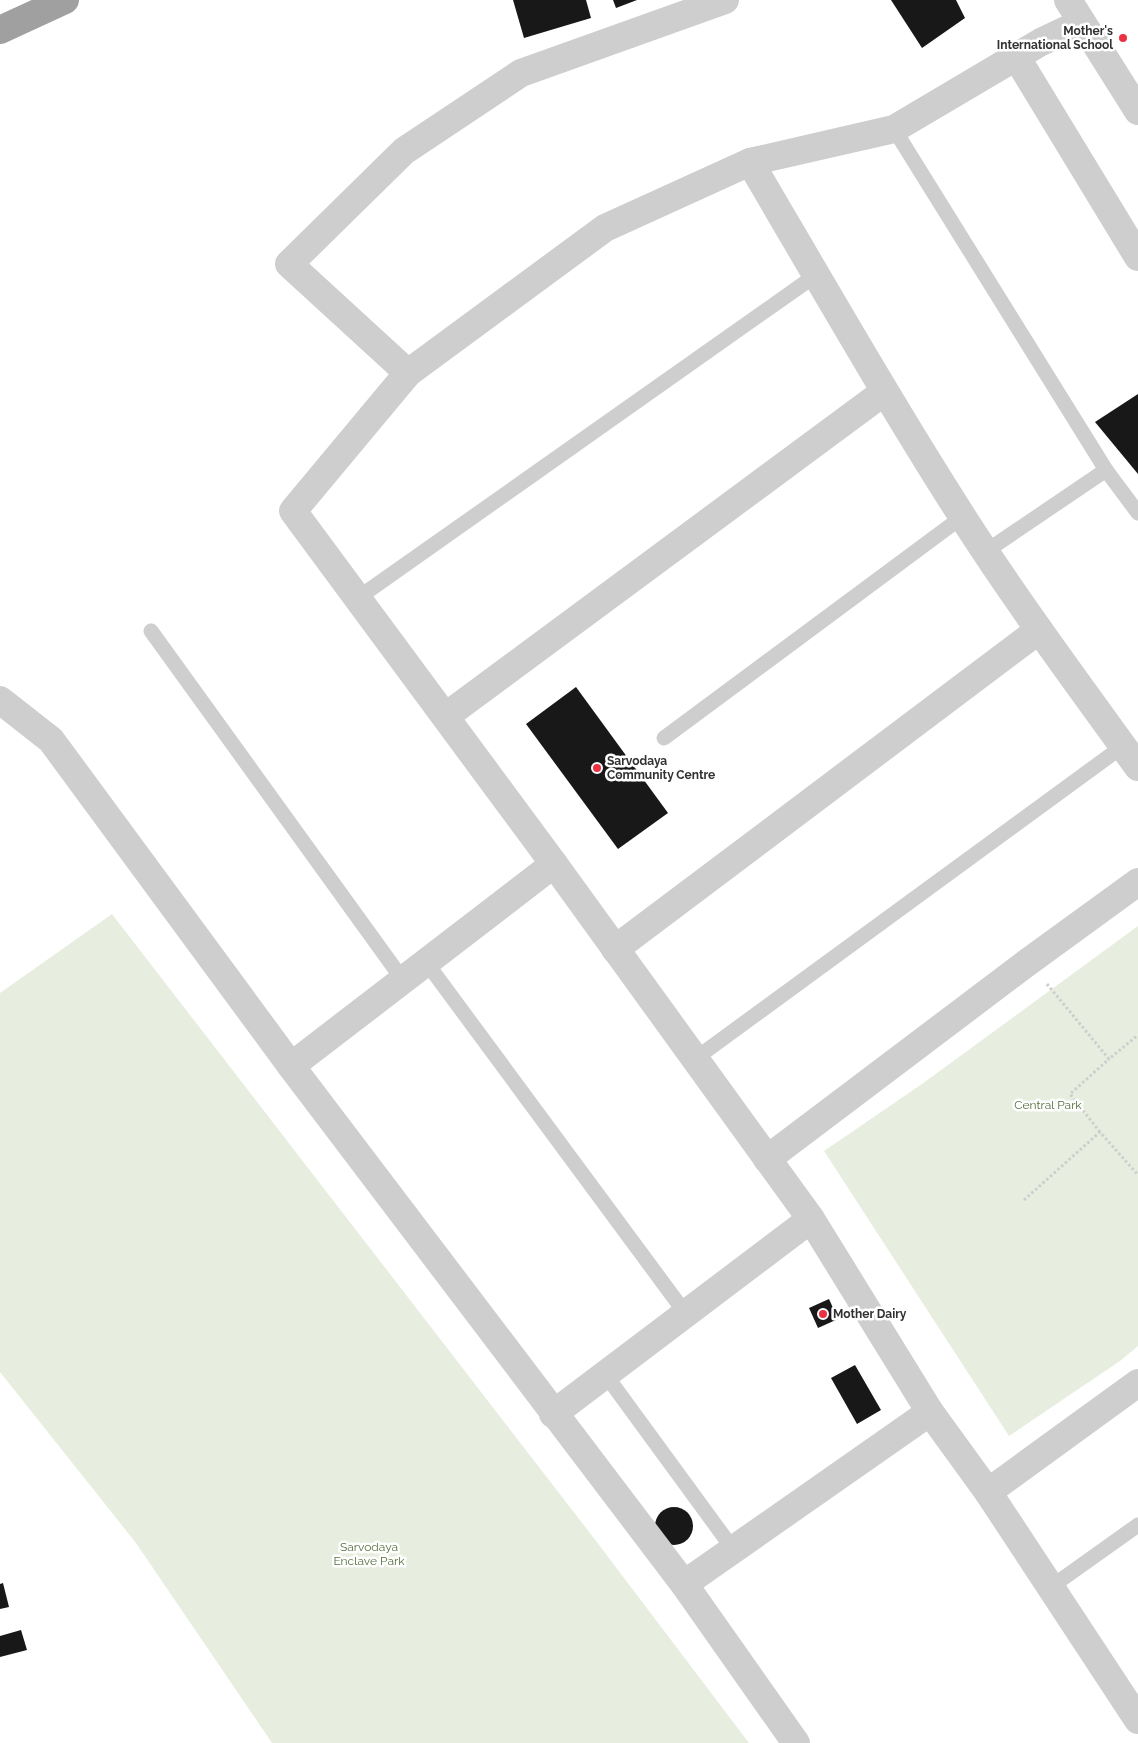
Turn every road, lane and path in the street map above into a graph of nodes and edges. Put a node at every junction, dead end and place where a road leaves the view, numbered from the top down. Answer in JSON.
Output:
{"nodes":[{"id":1,"x":65,"y":0,"type":"edge"},
{"id":2,"x":725,"y":0,"type":"edge"},
{"id":3,"x":1075,"y":11,"type":"edge"},
{"id":4,"x":0,"y":30,"type":"edge"},
{"id":5,"x":1016,"y":58,"type":"junction"},
{"id":6,"x":1138,"y":111,"type":"edge"},
{"id":7,"x":894,"y":129,"type":"junction"},
{"id":8,"x":750,"y":162,"type":"junction"},
{"id":9,"x":1138,"y":257,"type":"edge"},
{"id":10,"x":816,"y":275,"type":"junction"},
{"id":11,"x":408,"y":373,"type":"junction"},
{"id":12,"x":884,"y":392,"type":"junction"},
{"id":13,"x":1106,"y":470,"type":"junction"},
{"id":14,"x":1138,"y":513,"type":"edge"},
{"id":15,"x":962,"y":517,"type":"junction"},
{"id":16,"x":985,"y":552,"type":"junction"},
{"id":17,"x":358,"y":598,"type":"junction"},
{"id":18,"x":1039,"y":630,"type":"junction"},
{"id":19,"x":152,"y":631,"type":"dead end"},
{"id":20,"x":0,"y":700,"type":"edge"},
{"id":21,"x":446,"y":716,"type":"junction"},
{"id":22,"x":664,"y":738,"type":"dead end"},
{"id":23,"x":1131,"y":756,"type":"edge"},
{"id":24,"x":554,"y":864,"type":"junction"},
{"id":25,"x":1138,"y":882,"type":"edge"},
{"id":26,"x":614,"y":948,"type":"junction"},
{"id":27,"x":426,"y":962,"type":"junction"},
{"id":28,"x":1028,"y":962,"type":"junction"},
{"id":29,"x":403,"y":980,"type":"junction"},
{"id":30,"x":1138,"y":1035,"type":"edge"},
{"id":31,"x":695,"y":1059,"type":"junction"},
{"id":32,"x":1110,"y":1059,"type":"junction"},
{"id":33,"x":291,"y":1066,"type":"junction"},
{"id":34,"x":1100,"y":1132,"type":"junction"},
{"id":35,"x":767,"y":1159,"type":"junction"},
{"id":36,"x":1138,"y":1175,"type":"edge"},
{"id":37,"x":1024,"y":1200,"type":"dead end"},
{"id":38,"x":811,"y":1219,"type":"junction"},
{"id":39,"x":686,"y":1314,"type":"junction"},
{"id":40,"x":605,"y":1374,"type":"junction"},
{"id":41,"x":1138,"y":1384,"type":"edge"},
{"id":42,"x":930,"y":1412,"type":"junction"},
{"id":43,"x":553,"y":1414,"type":"junction"},
{"id":44,"x":988,"y":1492,"type":"junction"},
{"id":45,"x":1138,"y":1525,"type":"edge"},
{"id":46,"x":733,"y":1549,"type":"junction"},
{"id":47,"x":684,"y":1584,"type":"junction"},
{"id":48,"x":1051,"y":1586,"type":"junction"},
{"id":49,"x":1134,"y":1705,"type":"edge"},
{"id":50,"x":796,"y":1743,"type":"edge"}],
"edges":[{"from":1,"to":4,"type":"highway"},
{"from":2,"to":11,"type":"street"},
{"from":3,"to":5,"type":"street"},
{"from":3,"to":6,"type":"street"},
{"from":5,"to":7,"type":"street"},
{"from":5,"to":9,"type":"street"},
{"from":7,"to":8,"type":"street"},
{"from":7,"to":13,"type":"lane"},
{"from":8,"to":10,"type":"street"},
{"from":8,"to":11,"type":"street"},
{"from":10,"to":12,"type":"street"},
{"from":10,"to":17,"type":"lane"},
{"from":11,"to":17,"type":"street"},
{"from":12,"to":15,"type":"street"},
{"from":12,"to":21,"type":"street"},
{"from":13,"to":14,"type":"lane"},
{"from":13,"to":16,"type":"lane"},
{"from":15,"to":16,"type":"street"},
{"from":15,"to":22,"type":"lane"},
{"from":16,"to":18,"type":"street"},
{"from":17,"to":21,"type":"street"},
{"from":18,"to":23,"type":"street"},
{"from":18,"to":26,"type":"street"},
{"from":19,"to":29,"type":"lane"},
{"from":20,"to":33,"type":"street"},
{"from":21,"to":24,"type":"street"},
{"from":23,"to":31,"type":"lane"},
{"from":24,"to":26,"type":"street"},
{"from":24,"to":27,"type":"street"},
{"from":25,"to":28,"type":"street"},
{"from":26,"to":31,"type":"street"},
{"from":27,"to":29,"type":"street"},
{"from":27,"to":39,"type":"lane"},
{"from":28,"to":32,"type":"path"},
{"from":28,"to":35,"type":"street"},
{"from":29,"to":33,"type":"street"},
{"from":30,"to":32,"type":"path"},
{"from":31,"to":35,"type":"street"},
{"from":32,"to":34,"type":"path"},
{"from":33,"to":43,"type":"street"},
{"from":34,"to":36,"type":"path"},
{"from":34,"to":37,"type":"path"},
{"from":35,"to":38,"type":"street"},
{"from":38,"to":39,"type":"street"},
{"from":38,"to":42,"type":"street"},
{"from":39,"to":40,"type":"street"},
{"from":40,"to":43,"type":"street"},
{"from":40,"to":46,"type":"lane"},
{"from":41,"to":44,"type":"street"},
{"from":42,"to":44,"type":"street"},
{"from":42,"to":46,"type":"street"},
{"from":43,"to":47,"type":"street"},
{"from":44,"to":48,"type":"street"},
{"from":45,"to":48,"type":"lane"},
{"from":46,"to":47,"type":"street"},
{"from":47,"to":50,"type":"street"},
{"from":48,"to":49,"type":"street"}]}
